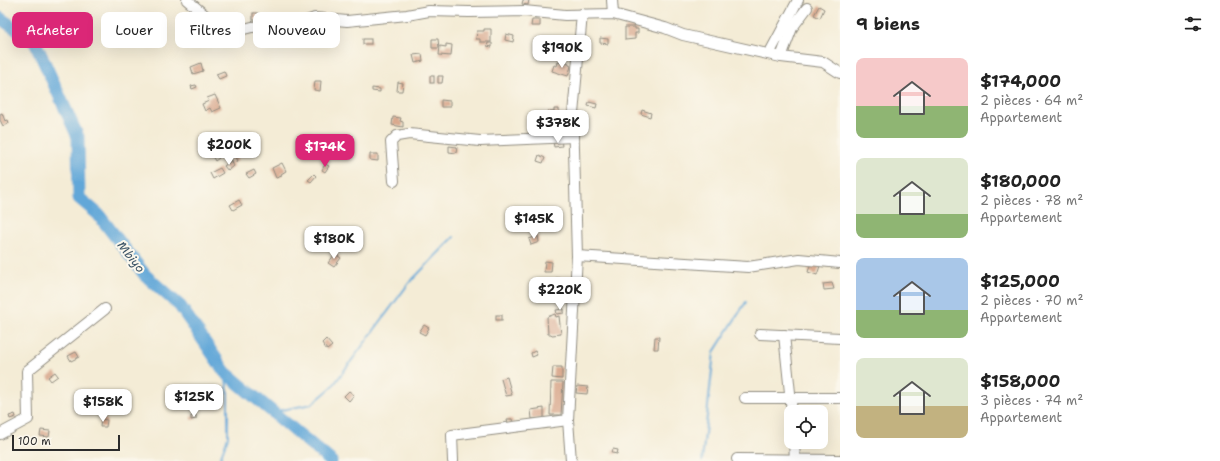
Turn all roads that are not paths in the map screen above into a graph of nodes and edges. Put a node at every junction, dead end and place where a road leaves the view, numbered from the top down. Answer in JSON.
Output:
{"nodes":[{"id":1,"x":187,"y":0,"type":"edge"},
{"id":2,"x":612,"y":0,"type":"edge"},
{"id":3,"x":798,"y":0,"type":"edge"},
{"id":4,"x":807,"y":8,"type":"dead end"},
{"id":5,"x":582,"y":14,"type":"junction"},
{"id":6,"x":613,"y":14,"type":"junction"},
{"id":7,"x":770,"y":54,"type":"junction"},
{"id":8,"x":781,"y":57,"type":"junction"},
{"id":9,"x":840,"y":72,"type":"edge"},
{"id":10,"x":574,"y":137,"type":"junction"},
{"id":11,"x":394,"y":181,"type":"dead end"},
{"id":12,"x":577,"y":256,"type":"junction"},
{"id":13,"x":840,"y":263,"type":"edge"},
{"id":14,"x":105,"y":309,"type":"dead end"},
{"id":15,"x":760,"y":334,"type":"dead end"},
{"id":16,"x":784,"y":334,"type":"junction"},
{"id":17,"x":840,"y":338,"type":"edge"},
{"id":18,"x":745,"y":398,"type":"dead end"},
{"id":19,"x":792,"y":398,"type":"junction"},
{"id":20,"x":840,"y":398,"type":"edge"},
{"id":21,"x":792,"y":405,"type":"edge"},
{"id":22,"x":568,"y":420,"type":"junction"},
{"id":23,"x":0,"y":434,"type":"edge"},
{"id":24,"x":794,"y":449,"type":"edge"},
{"id":25,"x":737,"y":459,"type":"dead end"},
{"id":26,"x":795,"y":460,"type":"edge"},
{"id":27,"x":840,"y":460,"type":"edge"},
{"id":28,"x":453,"y":461,"type":"edge"},
{"id":29,"x":570,"y":461,"type":"edge"}],
"edges":[{"from":1,"to":5,"type":"street"},
{"from":2,"to":6,"type":"street"},
{"from":3,"to":7,"type":"street"},
{"from":4,"to":8,"type":"street"},
{"from":5,"to":6,"type":"street"},
{"from":5,"to":10,"type":"street"},
{"from":6,"to":7,"type":"street"},
{"from":7,"to":8,"type":"street"},
{"from":8,"to":9,"type":"street"},
{"from":10,"to":11,"type":"street"},
{"from":10,"to":12,"type":"street"},
{"from":12,"to":13,"type":"street"},
{"from":12,"to":22,"type":"street"},
{"from":14,"to":23,"type":"street"},
{"from":15,"to":16,"type":"street"},
{"from":16,"to":17,"type":"street"},
{"from":16,"to":19,"type":"street"},
{"from":18,"to":19,"type":"street"},
{"from":19,"to":20,"type":"street"},
{"from":19,"to":21,"type":"street"},
{"from":22,"to":28,"type":"street"},
{"from":22,"to":29,"type":"street"},
{"from":24,"to":26,"type":"street"},
{"from":25,"to":26,"type":"street"},
{"from":26,"to":27,"type":"street"}]}
